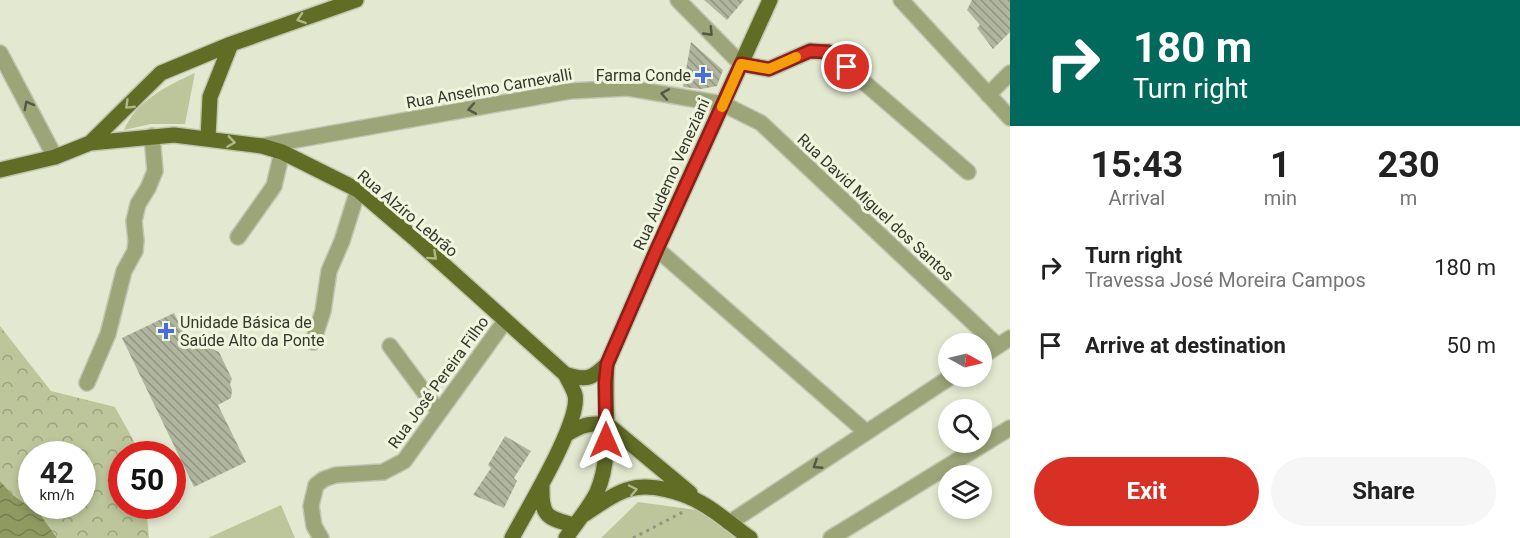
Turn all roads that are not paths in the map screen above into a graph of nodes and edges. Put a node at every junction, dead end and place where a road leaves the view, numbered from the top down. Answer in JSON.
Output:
{"nodes":[{"id":1,"x":356,"y":0,"type":"edge"},
{"id":2,"x":678,"y":0,"type":"edge"},
{"id":3,"x":770,"y":0,"type":"edge"},
{"id":4,"x":901,"y":0,"type":"edge"},
{"id":5,"x":231,"y":44,"type":"junction"},
{"id":6,"x":0,"y":53,"type":"edge"},
{"id":7,"x":741,"y":64,"type":"junction"},
{"id":8,"x":1010,"y":73,"type":"edge"},
{"id":9,"x":988,"y":94,"type":"junction"},
{"id":10,"x":723,"y":104,"type":"junction"},
{"id":11,"x":1010,"y":118,"type":"edge"},
{"id":12,"x":152,"y":136,"type":"junction"},
{"id":13,"x":208,"y":138,"type":"junction"},
{"id":14,"x":90,"y":143,"type":"junction"},
{"id":15,"x":262,"y":146,"type":"junction"},
{"id":16,"x":282,"y":152,"type":"junction"},
{"id":17,"x":55,"y":157,"type":"junction"},
{"id":18,"x":0,"y":170,"type":"edge"},
{"id":19,"x":968,"y":172,"type":"dead end"},
{"id":20,"x":358,"y":190,"type":"junction"},
{"id":21,"x":238,"y":237,"type":"dead end"},
{"id":22,"x":657,"y":249,"type":"junction"},
{"id":23,"x":505,"y":321,"type":"junction"},
{"id":24,"x":313,"y":342,"type":"dead end"},
{"id":25,"x":1004,"y":342,"type":"edge"},
{"id":26,"x":390,"y":346,"type":"dead end"},
{"id":27,"x":607,"y":364,"type":"junction"},
{"id":28,"x":565,"y":374,"type":"junction"},
{"id":29,"x":87,"y":383,"type":"dead end"},
{"id":30,"x":938,"y":385,"type":"edge"},
{"id":31,"x":439,"y":412,"type":"junction"},
{"id":32,"x":607,"y":424,"type":"junction"},
{"id":33,"x":1010,"y":428,"type":"edge"},
{"id":34,"x":866,"y":432,"type":"junction"},
{"id":35,"x":567,"y":435,"type":"junction"},
{"id":36,"x":542,"y":482,"type":"junction"},
{"id":37,"x":701,"y":503,"type":"junction"},
{"id":38,"x":729,"y":523,"type":"junction"},
{"id":39,"x":574,"y":526,"type":"edge"},
{"id":40,"x":321,"y":538,"type":"edge"},
{"id":41,"x":512,"y":538,"type":"edge"},
{"id":42,"x":750,"y":538,"type":"edge"},
{"id":43,"x":831,"y":538,"type":"edge"}],
"edges":[{"from":1,"to":5,"type":"main road","one_way":true},
{"from":2,"to":7,"type":"street","one_way":true},
{"from":3,"to":7,"type":"main road","name":"Rua Audemo Veneziani"},
{"from":4,"to":9,"type":"street"},
{"from":5,"to":13,"type":"main road"},
{"from":5,"to":14,"type":"main road","one_way":true},
{"from":17,"to":6,"type":"street","one_way":true},
{"from":7,"to":10,"type":"main road","name":"Rua Audemo Veneziani"},
{"from":7,"to":19,"type":"street"},
{"from":8,"to":9,"type":"street"},
{"from":9,"to":11,"type":"street"},
{"from":10,"to":15,"type":"street","name":"Rua Anselmo Carnevalli","one_way":true},
{"from":10,"to":22,"type":"main road","name":"Rua Audemo Veneziani"},
{"from":10,"to":25,"type":"street","name":"Rua David Miguel dos Santos"},
{"from":12,"to":13,"type":"main road","name":"Rua Alzíro Lebrão"},
{"from":12,"to":14,"type":"main road","name":"Rua Alzíro Lebrão"},
{"from":12,"to":29,"type":"street"},
{"from":13,"to":15,"type":"main road","name":"Rua Alzíro Lebrão","one_way":true},
{"from":14,"to":17,"type":"main road"},
{"from":15,"to":16,"type":"main road","name":"Rua Alzíro Lebrão"},
{"from":16,"to":20,"type":"main road","name":"Rua Alzíro Lebrão"},
{"from":16,"to":21,"type":"street"},
{"from":17,"to":18,"type":"main road"},
{"from":20,"to":23,"type":"main road","name":"Rua Alzíro Lebrão","one_way":true},
{"from":20,"to":24,"type":"street"},
{"from":22,"to":27,"type":"main road","name":"Rua Audemo Veneziani"},
{"from":22,"to":34,"type":"street"},
{"from":23,"to":28,"type":"main road","name":"Rua Alzíro Lebrão"},
{"from":23,"to":31,"type":"street","name":"Rua José Pereira Filho"},
{"from":26,"to":31,"type":"street"},
{"from":27,"to":28,"type":"main road"},
{"from":27,"to":32,"type":"main road","name":"Rua Audemo Veneziani"},
{"from":28,"to":35,"type":"main road"},
{"from":30,"to":34,"type":"street"},
{"from":31,"to":40,"type":"street","name":"Rua José Pereira Filho"},
{"from":32,"to":35,"type":"main road"},
{"from":32,"to":37,"type":"main road"},
{"from":32,"to":39,"type":"main road","name":"Rua Audemo Veneziani"},
{"from":33,"to":43,"type":"street"},
{"from":34,"to":38,"type":"street","one_way":true},
{"from":35,"to":36,"type":"main road"},
{"from":36,"to":39,"type":"main road"},
{"from":36,"to":41,"type":"main road"},
{"from":37,"to":38,"type":"main road"},
{"from":39,"to":37,"type":"main road","one_way":true},
{"from":38,"to":42,"type":"main road"}]}
